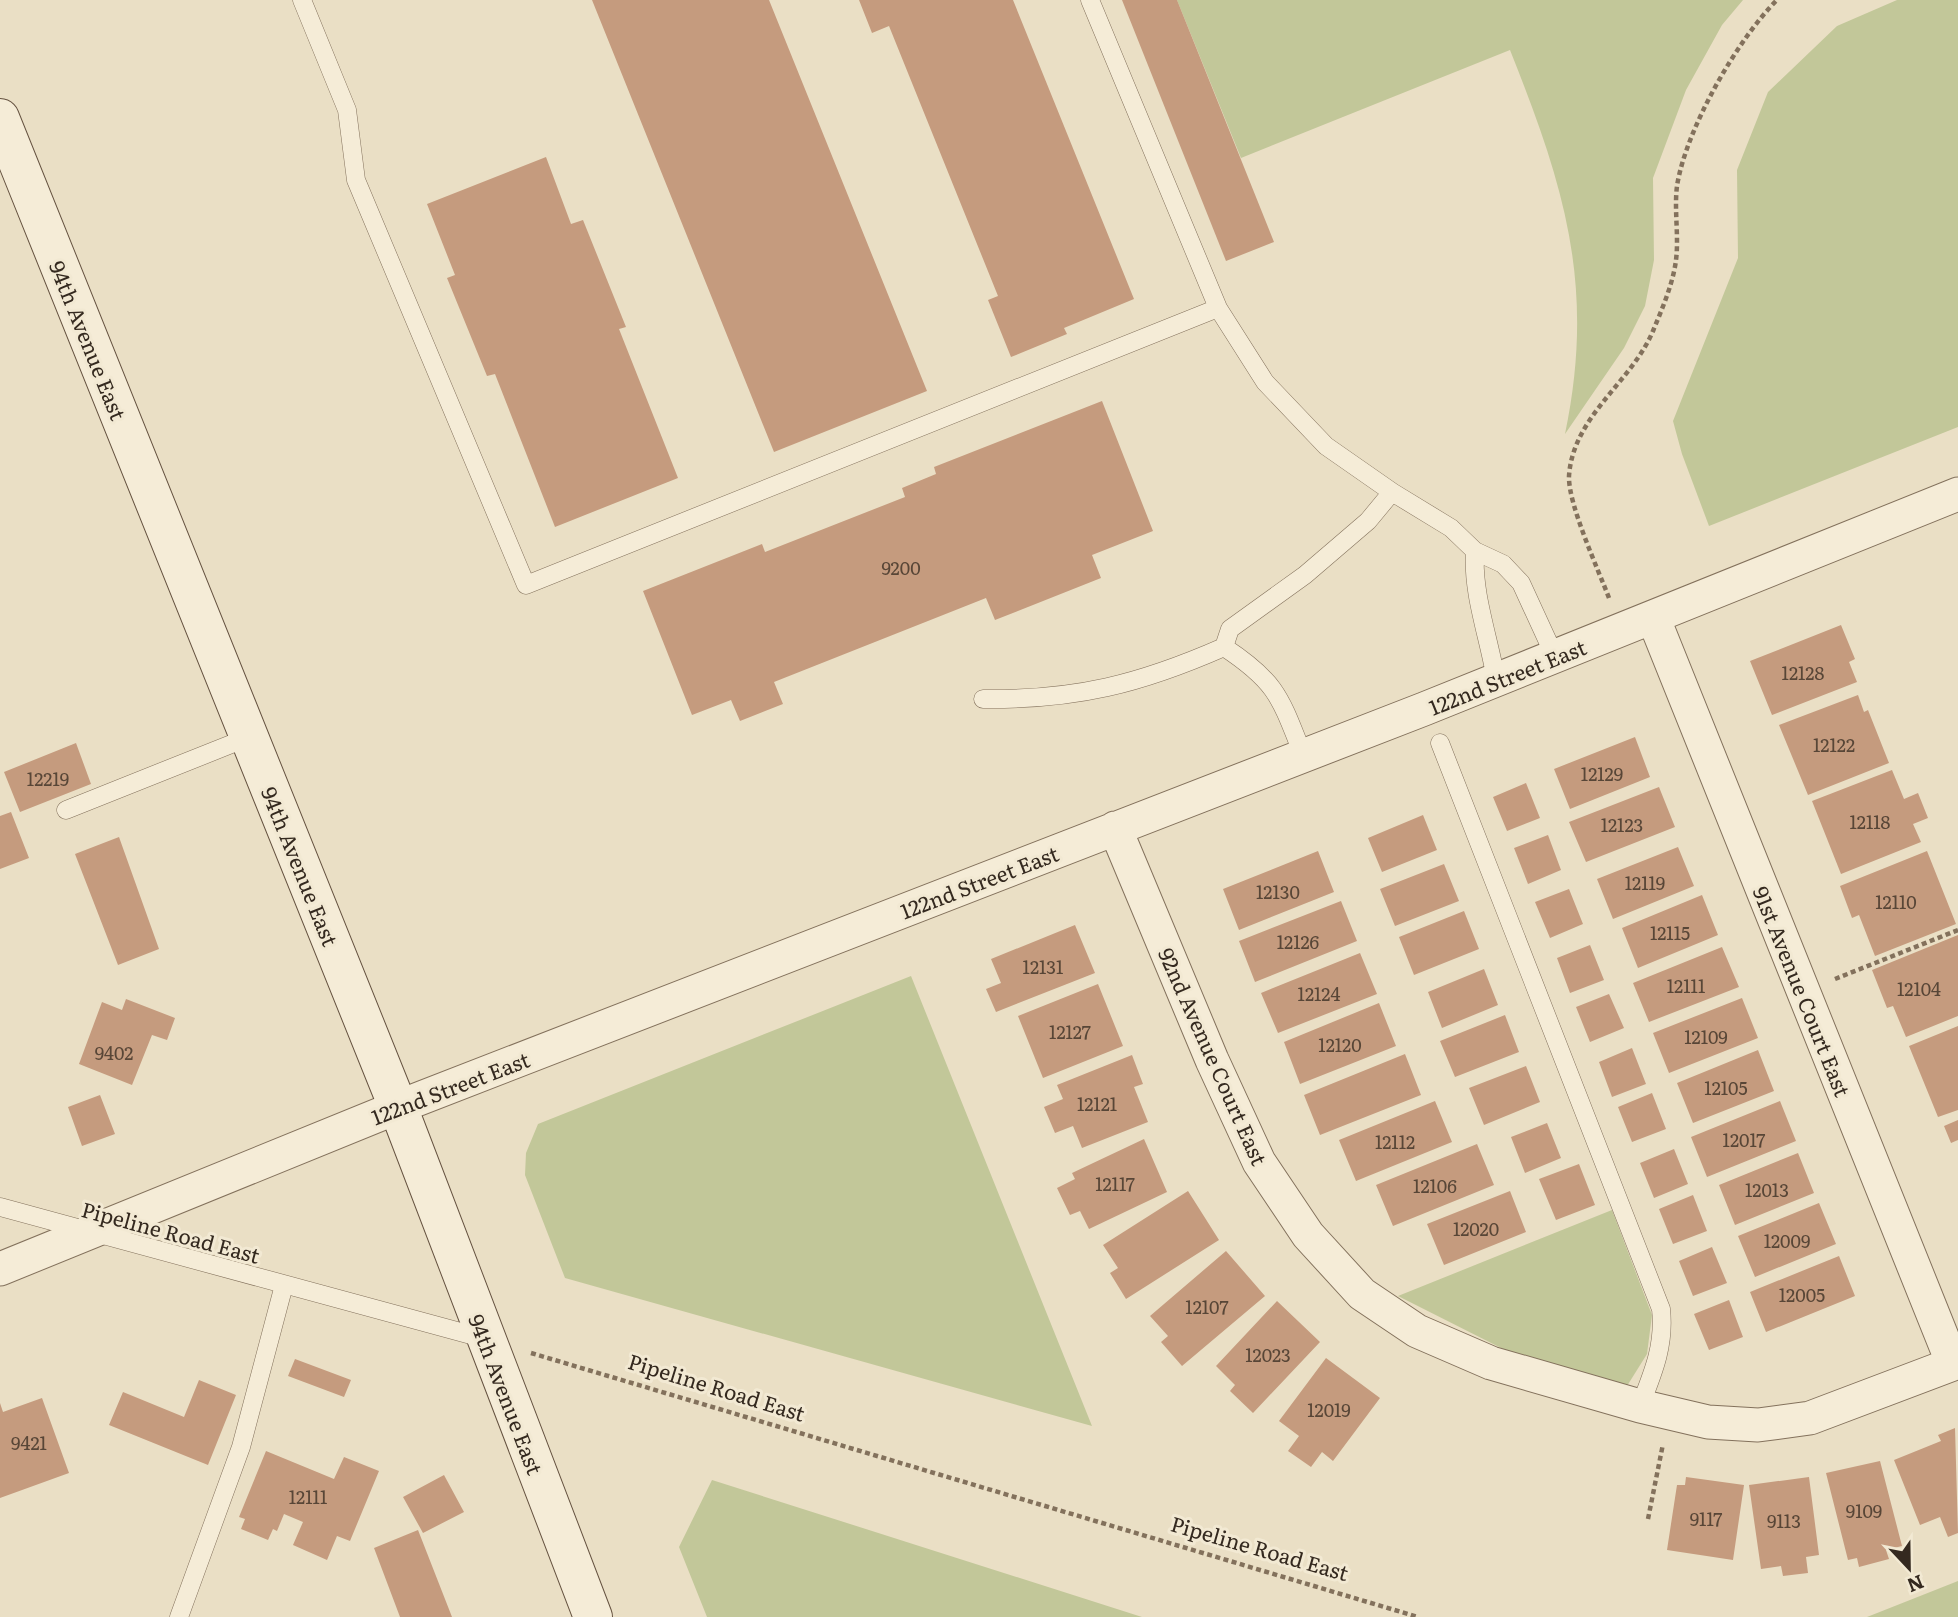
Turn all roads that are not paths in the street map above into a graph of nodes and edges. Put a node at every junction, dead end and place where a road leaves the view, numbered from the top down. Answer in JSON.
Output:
{"nodes":[{"id":1,"x":302,"y":0,"type":"edge"},
{"id":2,"x":1090,"y":0,"type":"edge"},
{"id":3,"x":2,"y":129,"type":"edge"},
{"id":4,"x":1218,"y":308,"type":"junction"},
{"id":5,"x":1392,"y":492,"type":"junction"},
{"id":6,"x":1958,"y":495,"type":"edge"},
{"id":7,"x":1475,"y":551,"type":"junction"},
{"id":8,"x":1653,"y":617,"type":"junction"},
{"id":9,"x":1224,"y":646,"type":"junction"},
{"id":10,"x":1555,"y":657,"type":"junction"},
{"id":11,"x":1496,"y":680,"type":"junction"},
{"id":12,"x":983,"y":699,"type":"dead end"},
{"id":13,"x":249,"y":737,"type":"junction"},
{"id":14,"x":1440,"y":743,"type":"dead end"},
{"id":15,"x":1303,"y":755,"type":"junction"},
{"id":16,"x":66,"y":810,"type":"dead end"},
{"id":17,"x":1115,"y":828,"type":"junction"},
{"id":18,"x":398,"y":1107,"type":"junction"},
{"id":19,"x":0,"y":1207,"type":"edge"},
{"id":20,"x":91,"y":1233,"type":"junction"},
{"id":21,"x":0,"y":1269,"type":"edge"},
{"id":22,"x":284,"y":1285,"type":"junction"},
{"id":23,"x":486,"y":1339,"type":"junction"},
{"id":24,"x":1956,"y":1363,"type":"edge"},
{"id":25,"x":1640,"y":1406,"type":"junction"},
{"id":26,"x":179,"y":1617,"type":"edge"},
{"id":27,"x":593,"y":1617,"type":"edge"}],
"edges":[{"from":1,"to":4,"type":"lane"},
{"from":2,"to":4,"type":"lane"},
{"from":3,"to":13,"type":"main road","name":"94th Avenue East"},
{"from":4,"to":5,"type":"lane"},
{"from":5,"to":7,"type":"lane"},
{"from":5,"to":9,"type":"lane"},
{"from":6,"to":8,"type":"street","name":"122nd Street East"},
{"from":7,"to":10,"type":"lane"},
{"from":7,"to":11,"type":"lane"},
{"from":8,"to":10,"type":"street","name":"122nd Street East"},
{"from":8,"to":24,"type":"street","name":"91st Avenue Court East"},
{"from":9,"to":12,"type":"lane"},
{"from":9,"to":15,"type":"lane"},
{"from":10,"to":11,"type":"street","name":"122nd Street East"},
{"from":11,"to":15,"type":"street","name":"122nd Street East"},
{"from":13,"to":16,"type":"lane"},
{"from":13,"to":18,"type":"main road","name":"94th Avenue East"},
{"from":14,"to":25,"type":"lane"},
{"from":15,"to":17,"type":"street","name":"122nd Street East"},
{"from":17,"to":18,"type":"street","name":"122nd Street East"},
{"from":17,"to":25,"type":"street","name":"92nd Avenue Court East"},
{"from":18,"to":20,"type":"street","name":"122nd Street East"},
{"from":18,"to":23,"type":"main road","name":"94th Avenue East"},
{"from":19,"to":20,"type":"lane","name":"Pipeline Road East"},
{"from":20,"to":21,"type":"street","name":"122nd Street East"},
{"from":20,"to":22,"type":"lane","name":"Pipeline Road East"},
{"from":22,"to":23,"type":"lane","name":"Pipeline Road East"},
{"from":22,"to":26,"type":"lane"},
{"from":23,"to":27,"type":"main road","name":"94th Avenue East"},
{"from":24,"to":25,"type":"street","name":"92nd Avenue Court East"}]}
